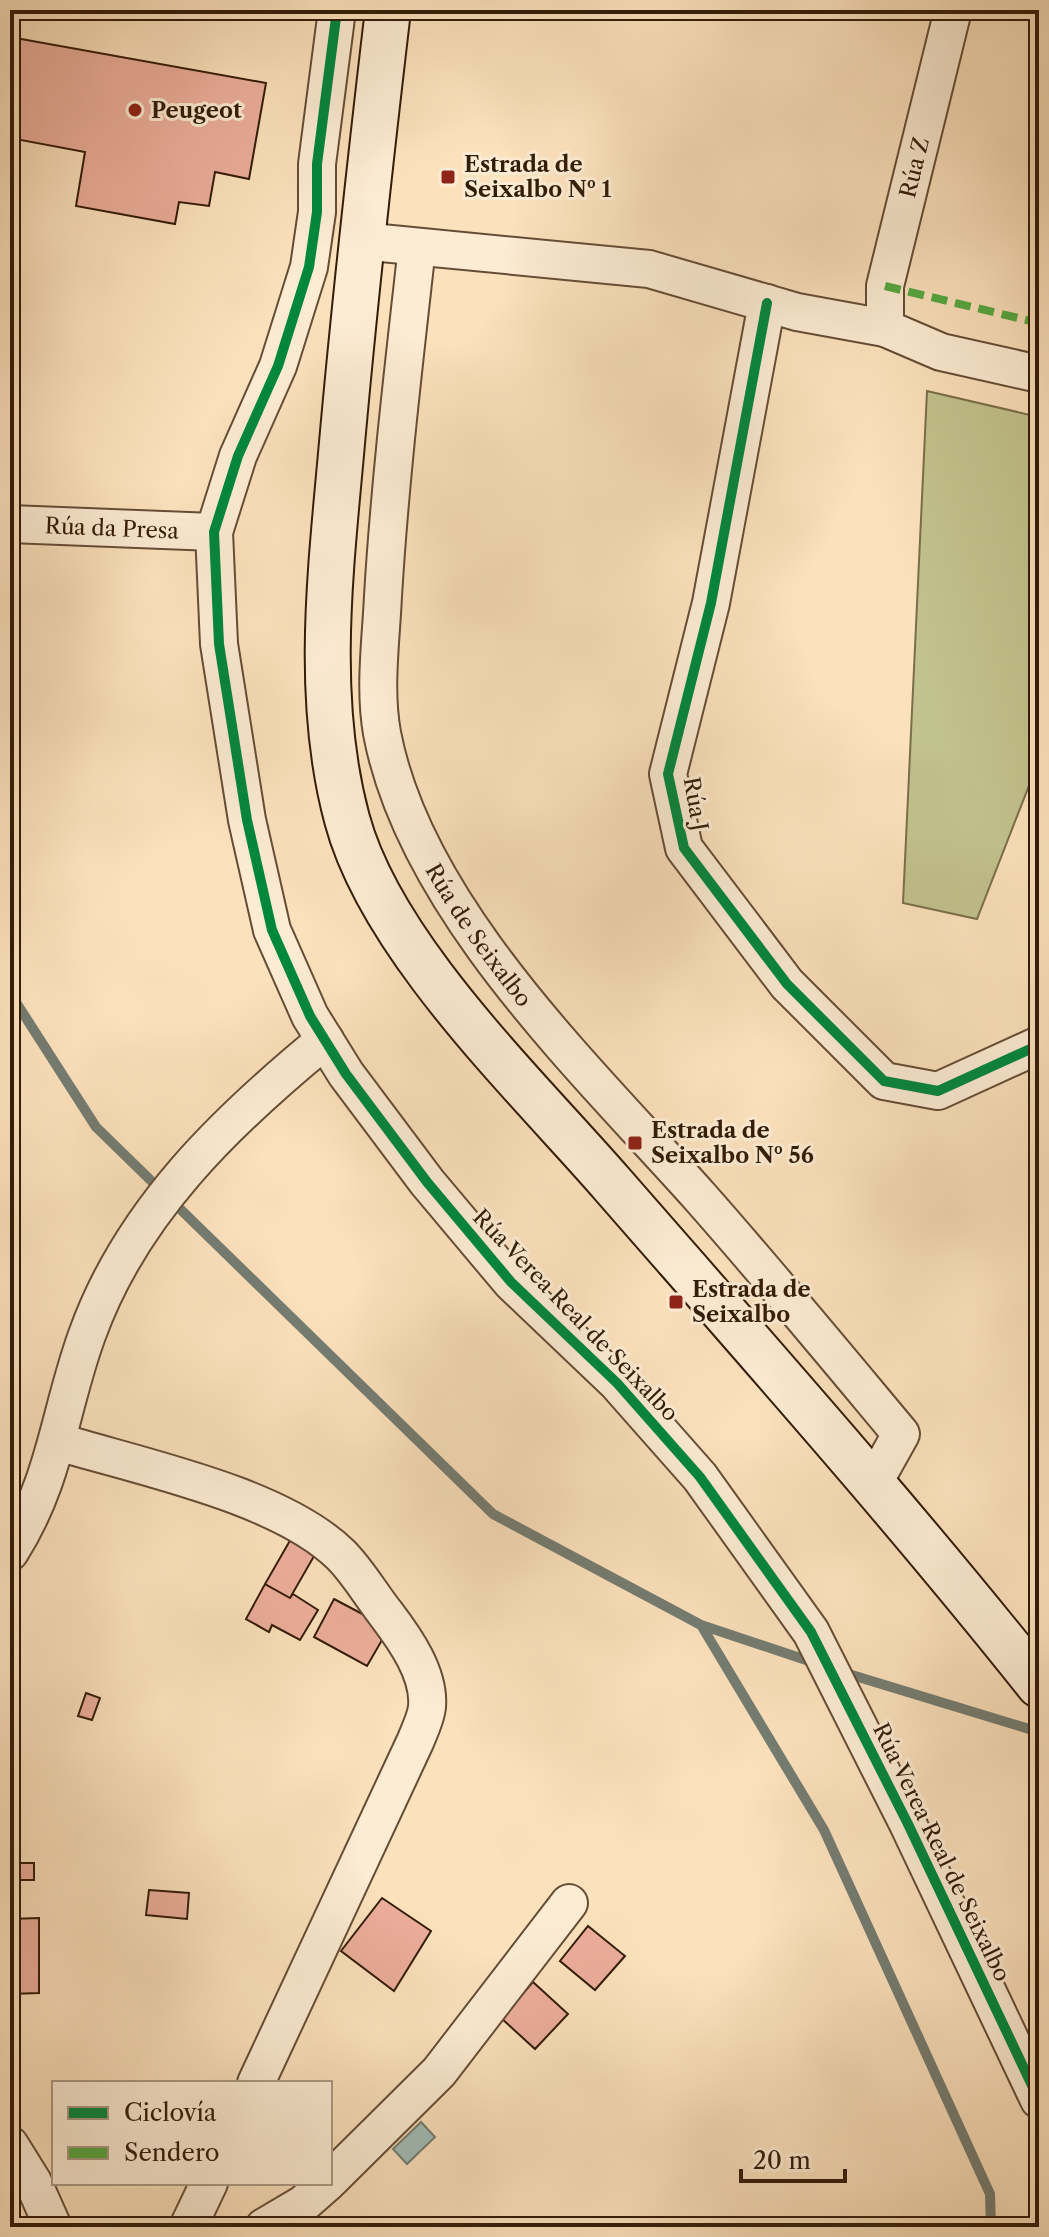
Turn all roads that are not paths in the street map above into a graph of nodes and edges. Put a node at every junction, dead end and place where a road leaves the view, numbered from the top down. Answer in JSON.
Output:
{"nodes":[{"id":1,"x":337,"y":10,"type":"edge"},
{"id":2,"x":388,"y":10,"type":"edge"},
{"id":3,"x":953,"y":10,"type":"edge"},
{"id":4,"x":361,"y":241,"type":"junction"},
{"id":5,"x":417,"y":247,"type":"junction"},
{"id":6,"x":767,"y":303,"type":"junction"},
{"id":7,"x":885,"y":328,"type":"junction"},
{"id":8,"x":1039,"y":374,"type":"edge"},
{"id":9,"x":10,"y":524,"type":"edge"},
{"id":10,"x":214,"y":532,"type":"junction"},
{"id":11,"x":325,"y":1040,"type":"junction"},
{"id":12,"x":1039,"y":1045,"type":"edge"},
{"id":13,"x":59,"y":1442,"type":"junction"},
{"id":14,"x":873,"y":1484,"type":"junction"},
{"id":15,"x":10,"y":1552,"type":"edge"},
{"id":16,"x":1039,"y":1685,"type":"edge"},
{"id":17,"x":569,"y":1903,"type":"dead end"},
{"id":18,"x":257,"y":2081,"type":"edge"},
{"id":19,"x":1039,"y":2100,"type":"edge"},
{"id":20,"x":10,"y":2145,"type":"edge"},
{"id":21,"x":332,"y":2178,"type":"edge"},
{"id":22,"x":208,"y":2185,"type":"edge"},
{"id":23,"x":325,"y":2185,"type":"edge"},
{"id":24,"x":53,"y":2227,"type":"edge"},
{"id":25,"x":188,"y":2227,"type":"edge"},
{"id":26,"x":264,"y":2227,"type":"edge"}],
"edges":[{"from":1,"to":10,"type":"street","name":"Rúa Verea Real de Seixalbo"},
{"from":2,"to":4,"type":"street"},
{"from":3,"to":7,"type":"street","name":"Rúa Z"},
{"from":4,"to":5,"type":"street"},
{"from":4,"to":14,"type":"street"},
{"from":5,"to":6,"type":"street"},
{"from":5,"to":14,"type":"street","name":"Rúa de Seixalbo"},
{"from":6,"to":7,"type":"street"},
{"from":6,"to":12,"type":"street","name":"Rúa J"},
{"from":7,"to":8,"type":"street"},
{"from":9,"to":10,"type":"street","name":"Rúa da Presa"},
{"from":10,"to":11,"type":"street","name":"Rúa Verea Real de Seixalbo"},
{"from":11,"to":13,"type":"street"},
{"from":11,"to":19,"type":"street","name":"Rúa Verea Real de Seixalbo"},
{"from":13,"to":15,"type":"street"},
{"from":13,"to":18,"type":"street"},
{"from":14,"to":16,"type":"street"},
{"from":17,"to":21,"type":"street"},
{"from":20,"to":24,"type":"street"},
{"from":22,"to":25,"type":"street"},
{"from":23,"to":26,"type":"street"}]}
